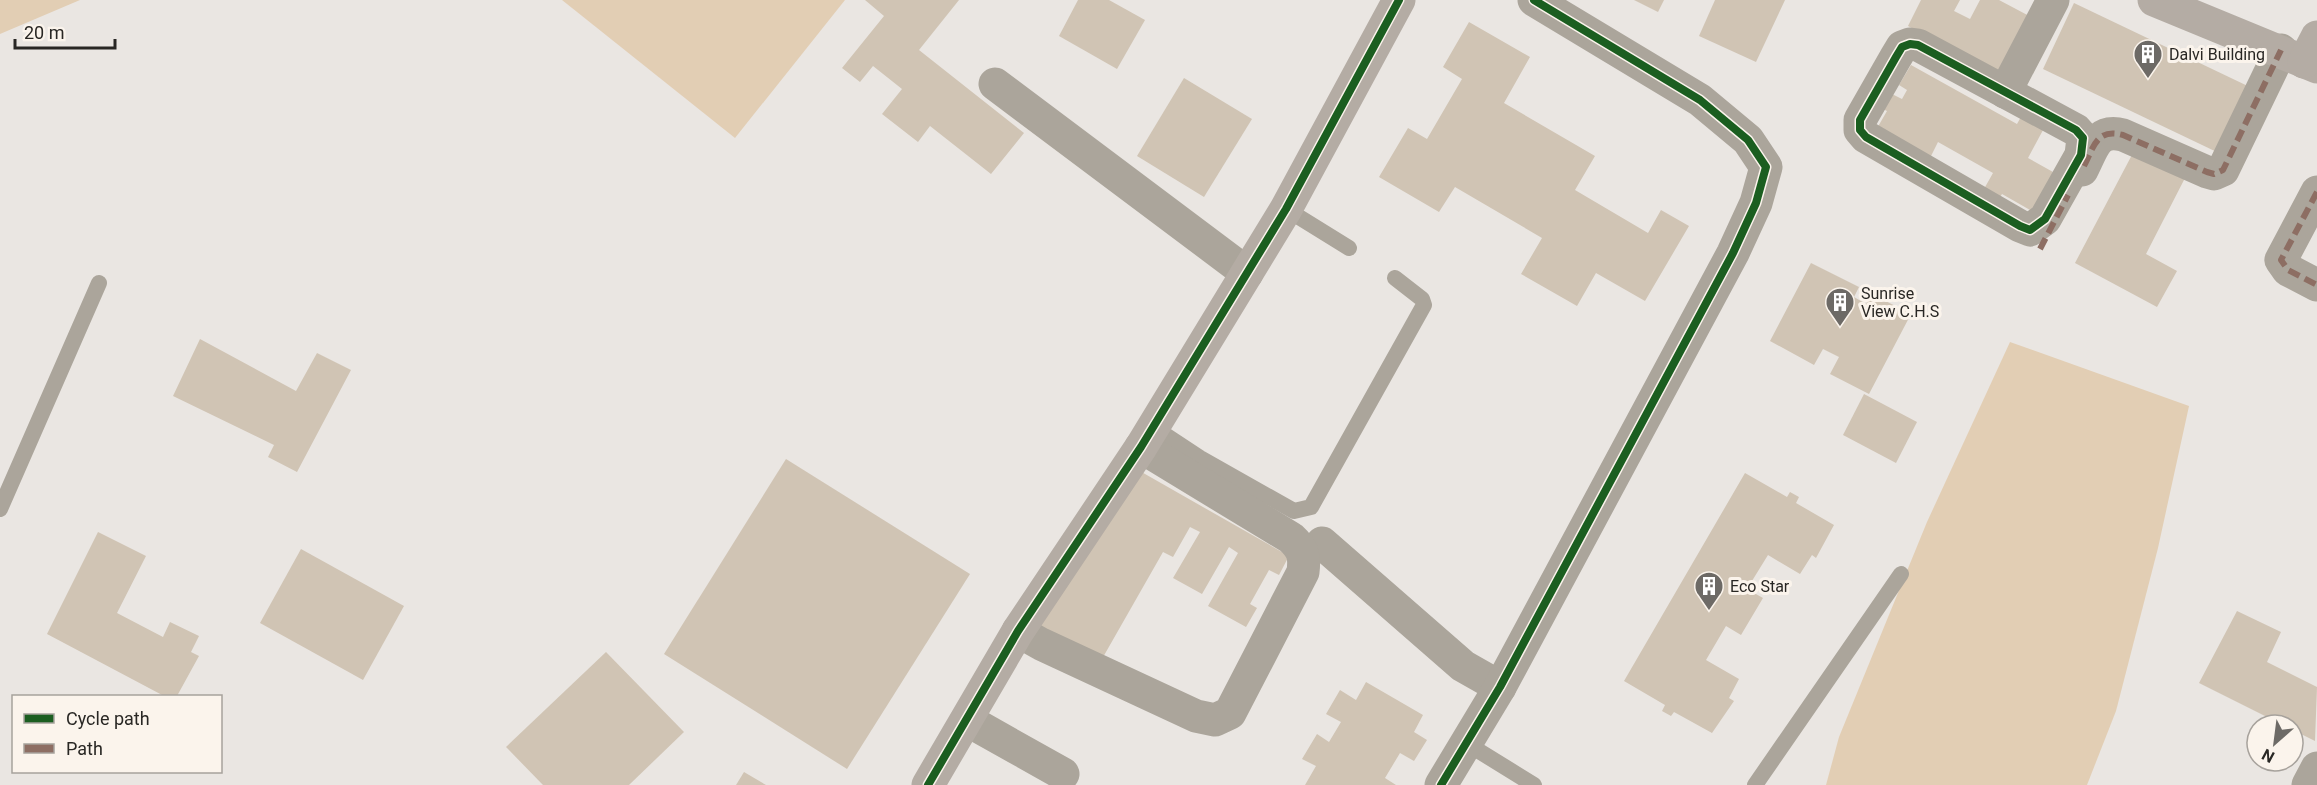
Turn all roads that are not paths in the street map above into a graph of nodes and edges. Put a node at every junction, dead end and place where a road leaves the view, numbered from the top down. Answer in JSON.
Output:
{"nodes":[{"id":1,"x":1399,"y":0,"type":"edge"},
{"id":2,"x":1534,"y":0,"type":"edge"},
{"id":3,"x":2053,"y":0,"type":"edge"},
{"id":4,"x":2154,"y":0,"type":"edge"},
{"id":5,"x":2305,"y":54,"type":"edge"},
{"id":6,"x":995,"y":84,"type":"dead end"},
{"id":7,"x":2005,"y":92,"type":"junction"},
{"id":8,"x":2317,"y":192,"type":"edge"},
{"id":9,"x":1286,"y":209,"type":"junction"},
{"id":10,"x":1349,"y":248,"type":"dead end"},
{"id":11,"x":2040,"y":249,"type":"dead end"},
{"id":12,"x":1247,"y":273,"type":"junction"},
{"id":13,"x":1395,"y":278,"type":"dead end"},
{"id":14,"x":99,"y":283,"type":"dead end"},
{"id":15,"x":2317,"y":285,"type":"edge"},
{"id":16,"x":1147,"y":437,"type":"junction"},
{"id":17,"x":0,"y":509,"type":"edge"},
{"id":18,"x":1322,"y":543,"type":"dead end"},
{"id":19,"x":1900,"y":574,"type":"dead end"},
{"id":20,"x":1018,"y":631,"type":"junction"},
{"id":21,"x":1500,"y":687,"type":"junction"},
{"id":22,"x":968,"y":720,"type":"junction"},
{"id":23,"x":1466,"y":743,"type":"junction"},
{"id":24,"x":2317,"y":768,"type":"edge"},
{"id":25,"x":1063,"y":774,"type":"dead end"},
{"id":26,"x":928,"y":785,"type":"edge"},
{"id":27,"x":1442,"y":785,"type":"edge"},
{"id":28,"x":1534,"y":785,"type":"edge"},
{"id":29,"x":1755,"y":785,"type":"edge"},
{"id":30,"x":2308,"y":785,"type":"edge"}],
"edges":[{"from":1,"to":9,"type":"street"},
{"from":2,"to":21,"type":"street"},
{"from":3,"to":7,"type":"street"},
{"from":4,"to":5,"type":"street"},
{"from":5,"to":11,"type":"street"},
{"from":6,"to":12,"type":"street"},
{"from":7,"to":7,"type":"street"},
{"from":8,"to":15,"type":"street"},
{"from":9,"to":10,"type":"lane"},
{"from":9,"to":12,"type":"street"},
{"from":12,"to":16,"type":"street"},
{"from":13,"to":16,"type":"lane"},
{"from":14,"to":17,"type":"lane"},
{"from":16,"to":20,"type":"street"},
{"from":16,"to":20,"type":"street"},
{"from":18,"to":21,"type":"street"},
{"from":19,"to":29,"type":"lane"},
{"from":20,"to":22,"type":"street"},
{"from":21,"to":23,"type":"street"},
{"from":22,"to":25,"type":"street"},
{"from":22,"to":26,"type":"street"},
{"from":23,"to":27,"type":"street"},
{"from":23,"to":28,"type":"lane"},
{"from":24,"to":30,"type":"street"}]}
